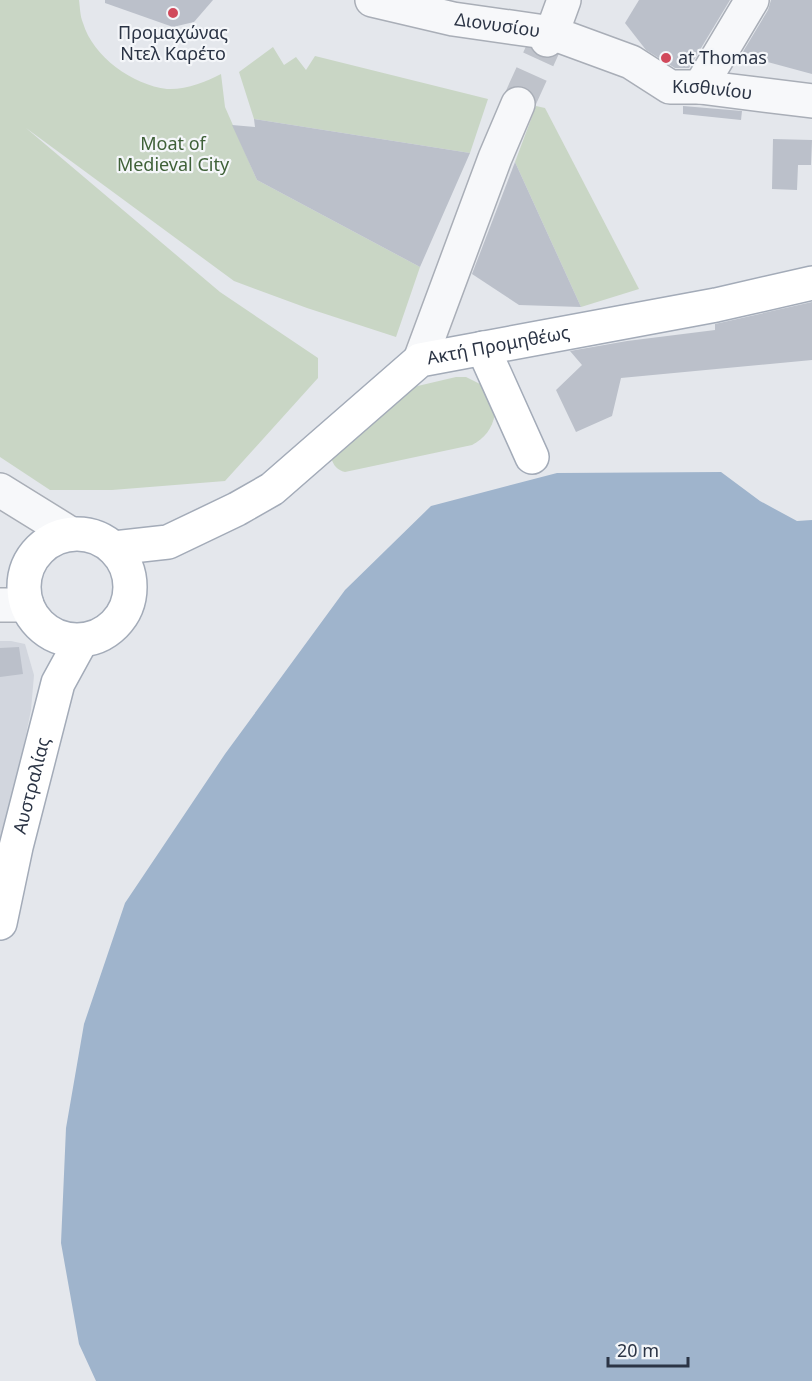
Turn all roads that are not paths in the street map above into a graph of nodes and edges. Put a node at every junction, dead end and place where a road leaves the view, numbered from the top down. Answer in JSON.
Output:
{"nodes":[{"id":1,"x":372,"y":0,"type":"edge"},
{"id":2,"x":564,"y":0,"type":"edge"},
{"id":3,"x":752,"y":0,"type":"edge"},
{"id":4,"x":549,"y":36,"type":"junction"},
{"id":5,"x":700,"y":87,"type":"junction"},
{"id":6,"x":812,"y":101,"type":"edge"},
{"id":7,"x":518,"y":104,"type":"tunnel mouth"},
{"id":8,"x":812,"y":283,"type":"edge"},
{"id":9,"x":483,"y":348,"type":"junction"},
{"id":10,"x":420,"y":360,"type":"junction"},
{"id":11,"x":532,"y":457,"type":"dead end"},
{"id":12,"x":0,"y":490,"type":"edge"},
{"id":13,"x":71,"y":534,"type":"junction"},
{"id":14,"x":168,"y":542,"type":"junction"},
{"id":15,"x":114,"y":548,"type":"junction"},
{"id":16,"x":130,"y":579,"type":"junction"},
{"id":17,"x":14,"y":605,"type":"edge"},
{"id":18,"x":48,"y":632,"type":"junction"},
{"id":19,"x":81,"y":641,"type":"junction"},
{"id":20,"x":58,"y":683,"type":"junction"},
{"id":21,"x":0,"y":923,"type":"edge"}],
"edges":[{"from":1,"to":4,"type":"street","name":"Διονυσίου"},
{"from":2,"to":4,"type":"street"},
{"from":3,"to":5,"type":"street"},
{"from":4,"to":5,"type":"street","name":"Κισθινίου"},
{"from":5,"to":6,"type":"street","name":"Κισθινίου"},
{"from":7,"to":10,"type":"street"},
{"from":8,"to":9,"type":"main road","name":"Ακτή Προμηθέως"},
{"from":9,"to":10,"type":"main road","name":"Ακτή Προμηθέως"},
{"from":9,"to":11,"type":"main road"},
{"from":10,"to":14,"type":"main road","name":"Ακτή Προμηθέως"},
{"from":12,"to":13,"type":"street"},
{"from":13,"to":15,"type":"main road"},
{"from":13,"to":17,"type":"main road"},
{"from":14,"to":15,"type":"main road"},
{"from":14,"to":16,"type":"main road"},
{"from":15,"to":16,"type":"main road"},
{"from":16,"to":19,"type":"main road"},
{"from":17,"to":18,"type":"main road"},
{"from":18,"to":19,"type":"main road"},
{"from":18,"to":20,"type":"main road"},
{"from":19,"to":20,"type":"main road"},
{"from":20,"to":21,"type":"main road","name":"Αυστραλίας"}]}
